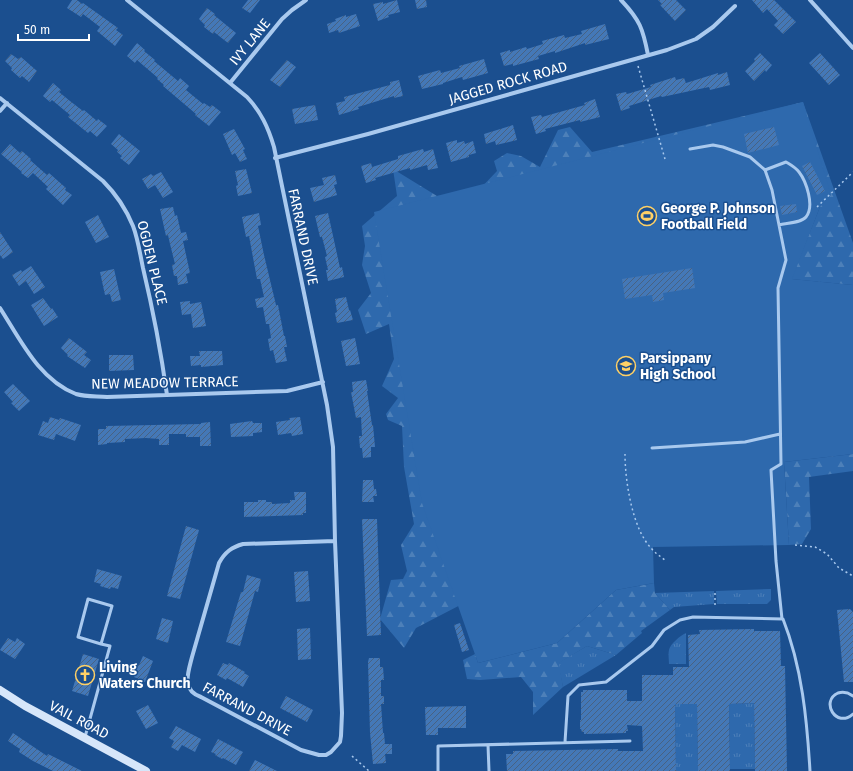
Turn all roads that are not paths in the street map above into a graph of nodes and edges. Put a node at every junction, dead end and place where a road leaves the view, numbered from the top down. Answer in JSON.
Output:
{"nodes":[{"id":1,"x":127,"y":0,"type":"edge"},
{"id":2,"x":306,"y":0,"type":"edge"},
{"id":3,"x":621,"y":0,"type":"edge"},
{"id":4,"x":810,"y":0,"type":"edge"},
{"id":5,"x":735,"y":6,"type":"dead end"},
{"id":6,"x":853,"y":48,"type":"edge"},
{"id":7,"x":648,"y":55,"type":"junction"},
{"id":8,"x":230,"y":83,"type":"junction"},
{"id":9,"x":0,"y":98,"type":"edge"},
{"id":10,"x":7,"y":103,"type":"junction"},
{"id":11,"x":0,"y":111,"type":"edge"},
{"id":12,"x":690,"y":149,"type":"dead end"},
{"id":13,"x":276,"y":158,"type":"junction"},
{"id":14,"x":765,"y":170,"type":"junction"},
{"id":15,"x":779,"y":225,"type":"junction"},
{"id":16,"x":0,"y":308,"type":"edge"},
{"id":17,"x":323,"y":382,"type":"junction"},
{"id":18,"x":167,"y":395,"type":"junction"},
{"id":19,"x":780,"y":434,"type":"junction"},
{"id":20,"x":652,"y":448,"type":"dead end"},
{"id":21,"x":335,"y":540,"type":"junction"},
{"id":22,"x":782,"y":618,"type":"junction"},
{"id":23,"x":102,"y":644,"type":"junction"},
{"id":24,"x":0,"y":690,"type":"edge"},
{"id":25,"x":853,"y":696,"type":"edge"},
{"id":26,"x":853,"y":714,"type":"edge"},
{"id":27,"x":84,"y":738,"type":"junction"},
{"id":28,"x":630,"y":741,"type":"dead end"},
{"id":29,"x":565,"y":742,"type":"junction"},
{"id":30,"x":488,"y":745,"type":"junction"},
{"id":31,"x":146,"y":771,"type":"edge"},
{"id":32,"x":438,"y":771,"type":"edge"},
{"id":33,"x":489,"y":771,"type":"edge"},
{"id":34,"x":810,"y":771,"type":"edge"}],
"edges":[{"from":1,"to":8,"type":"street","name":"FARRAND DRIVE"},
{"from":2,"to":8,"type":"street","name":"IVY LANE"},
{"from":3,"to":7,"type":"street"},
{"from":4,"to":6,"type":"street"},
{"from":5,"to":7,"type":"street","name":"JAGGED ROCK ROAD"},
{"from":7,"to":13,"type":"street","name":"JAGGED ROCK ROAD"},
{"from":8,"to":13,"type":"street","name":"FARRAND DRIVE"},
{"from":9,"to":10,"type":"street","name":"OGDEN PLACE"},
{"from":10,"to":11,"type":"street"},
{"from":10,"to":18,"type":"street","name":"OGDEN PLACE"},
{"from":12,"to":14,"type":"lane"},
{"from":13,"to":17,"type":"street","name":"FARRAND DRIVE"},
{"from":14,"to":15,"type":"lane"},
{"from":14,"to":15,"type":"lane"},
{"from":15,"to":19,"type":"lane"},
{"from":16,"to":18,"type":"street","name":"NEW MEADOW TERRACE"},
{"from":17,"to":18,"type":"street","name":"NEW MEADOW TERRACE"},
{"from":17,"to":21,"type":"street","name":"FARRAND DRIVE"},
{"from":19,"to":20,"type":"lane"},
{"from":19,"to":22,"type":"lane"},
{"from":21,"to":21,"type":"street","name":"FARRAND DRIVE"},
{"from":22,"to":29,"type":"lane"},
{"from":22,"to":34,"type":"lane"},
{"from":23,"to":23,"type":"lane"},
{"from":23,"to":27,"type":"lane"},
{"from":24,"to":27,"type":"street","name":"VAIL ROAD"},
{"from":25,"to":26,"type":"lane"},
{"from":27,"to":31,"type":"street","name":"VAIL ROAD"},
{"from":28,"to":29,"type":"lane"},
{"from":29,"to":30,"type":"lane"},
{"from":30,"to":32,"type":"lane"},
{"from":30,"to":33,"type":"lane"}]}
